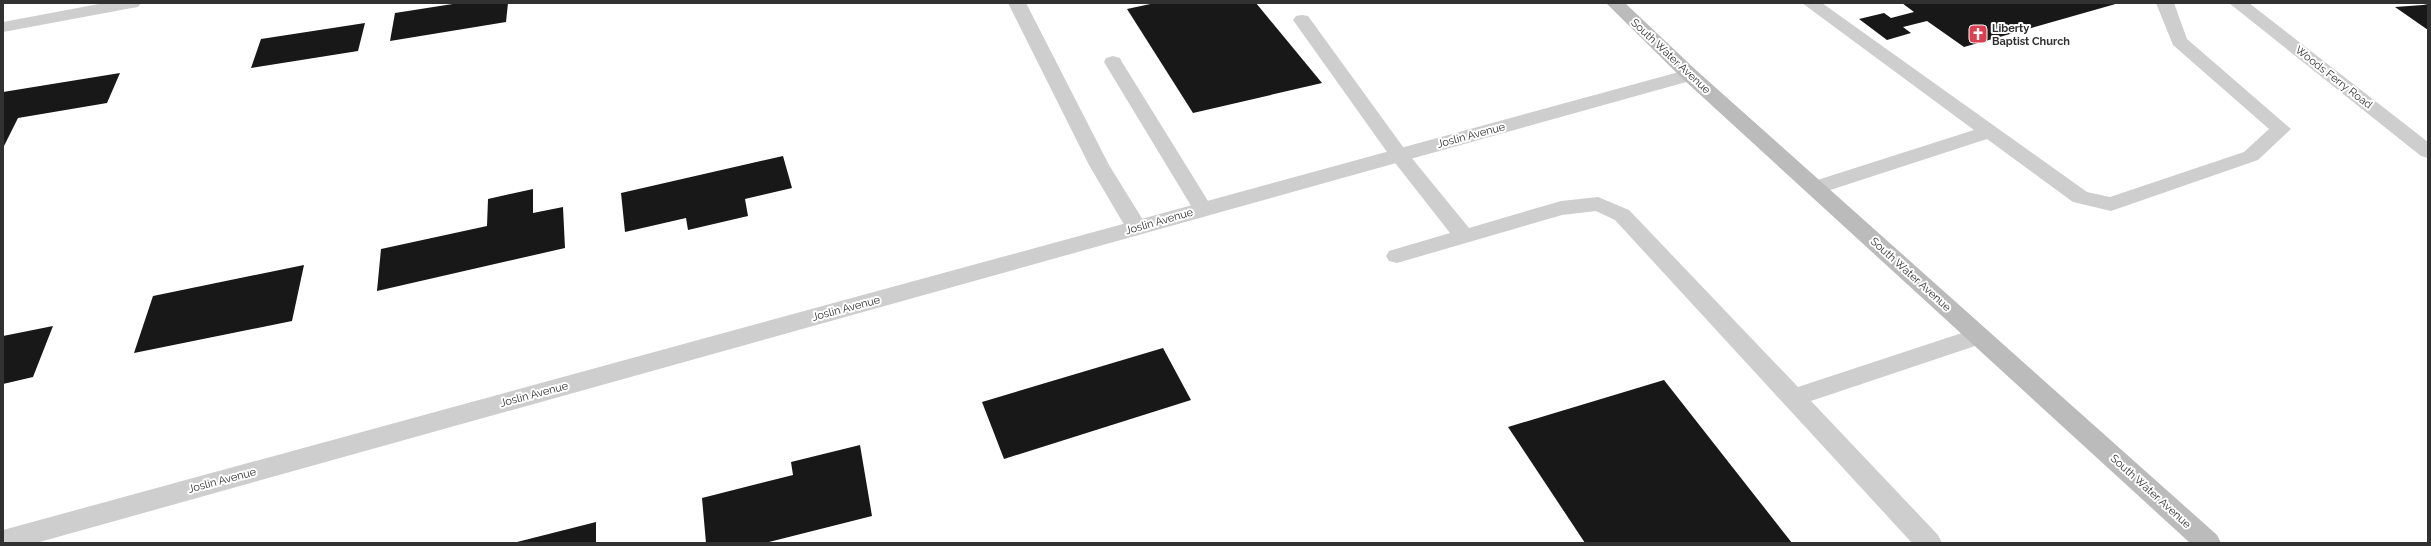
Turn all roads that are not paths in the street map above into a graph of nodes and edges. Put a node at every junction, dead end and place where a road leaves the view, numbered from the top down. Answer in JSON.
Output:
{"nodes":[{"id":1,"x":132,"y":3,"type":"edge"},
{"id":2,"x":1017,"y":3,"type":"edge"},
{"id":3,"x":1615,"y":3,"type":"edge"},
{"id":4,"x":1811,"y":3,"type":"edge"},
{"id":5,"x":2165,"y":3,"type":"edge"},
{"id":6,"x":2238,"y":3,"type":"edge"},
{"id":7,"x":1302,"y":20,"type":"dead end"},
{"id":8,"x":3,"y":27,"type":"edge"},
{"id":9,"x":1113,"y":62,"type":"dead end"},
{"id":10,"x":1690,"y":75,"type":"junction"},
{"id":11,"x":1988,"y":132,"type":"junction"},
{"id":12,"x":2428,"y":152,"type":"edge"},
{"id":13,"x":1399,"y":155,"type":"junction"},
{"id":14,"x":1815,"y":188,"type":"junction"},
{"id":15,"x":1203,"y":209,"type":"junction"},
{"id":16,"x":1137,"y":228,"type":"junction"},
{"id":17,"x":1464,"y":236,"type":"junction"},
{"id":18,"x":1397,"y":256,"type":"dead end"},
{"id":19,"x":1979,"y":336,"type":"junction"},
{"id":20,"x":1794,"y":398,"type":"junction"},
{"id":21,"x":3,"y":541,"type":"edge"},
{"id":22,"x":1929,"y":543,"type":"edge"},
{"id":23,"x":2208,"y":543,"type":"edge"}],
"edges":[{"from":1,"to":8,"type":"street"},
{"from":2,"to":16,"type":"street"},
{"from":3,"to":10,"type":"main road","name":"South Water Avenue"},
{"from":4,"to":11,"type":"street"},
{"from":5,"to":11,"type":"street"},
{"from":6,"to":12,"type":"street","name":"Woods Ferry Road"},
{"from":7,"to":13,"type":"street"},
{"from":9,"to":15,"type":"street"},
{"from":10,"to":13,"type":"street","name":"Joslin Avenue"},
{"from":10,"to":14,"type":"main road","name":"South Water Avenue"},
{"from":11,"to":14,"type":"street"},
{"from":13,"to":15,"type":"street","name":"Joslin Avenue"},
{"from":13,"to":17,"type":"street"},
{"from":14,"to":19,"type":"main road","name":"South Water Avenue"},
{"from":15,"to":16,"type":"street","name":"Joslin Avenue"},
{"from":16,"to":21,"type":"street","name":"Joslin Avenue"},
{"from":17,"to":18,"type":"street"},
{"from":17,"to":20,"type":"street"},
{"from":19,"to":20,"type":"street"},
{"from":19,"to":23,"type":"main road","name":"South Water Avenue"},
{"from":20,"to":22,"type":"street"}]}
